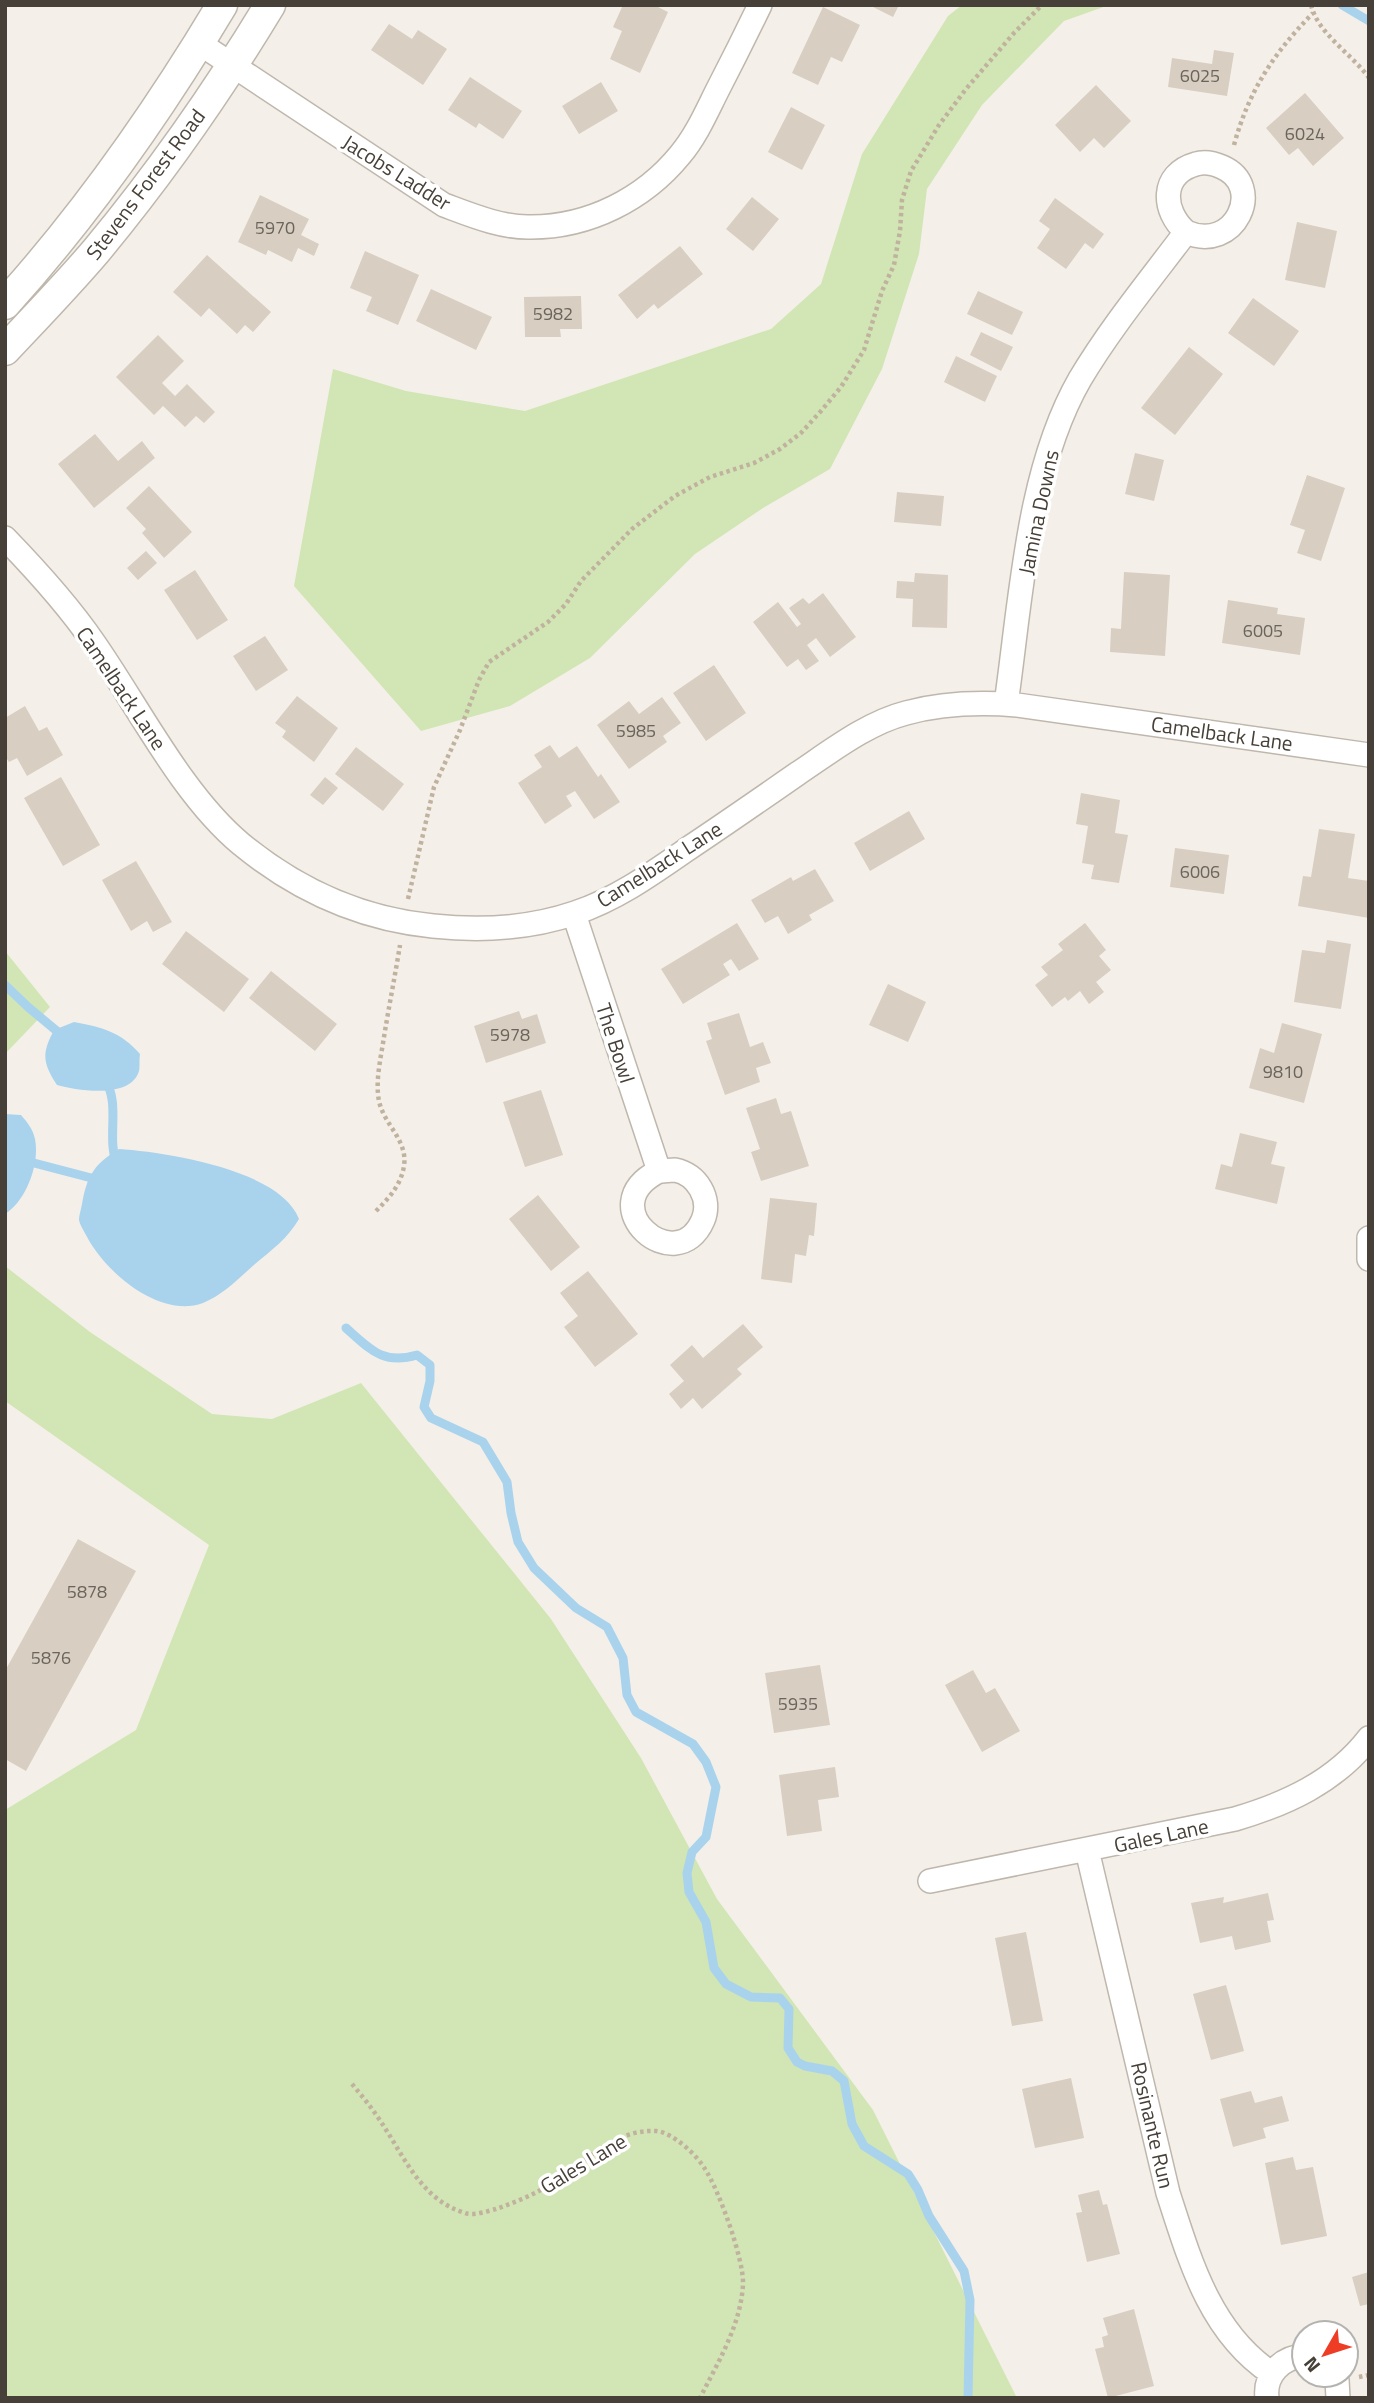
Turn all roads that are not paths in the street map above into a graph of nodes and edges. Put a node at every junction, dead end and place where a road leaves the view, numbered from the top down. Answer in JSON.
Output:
{"nodes":[{"id":1,"x":222,"y":5,"type":"edge"},
{"id":2,"x":270,"y":5,"type":"edge"},
{"id":3,"x":761,"y":5,"type":"edge"},
{"id":4,"x":199,"y":43,"type":"junction"},
{"id":5,"x":233,"y":66,"type":"junction"},
{"id":6,"x":1186,"y":232,"type":"junction"},
{"id":7,"x":5,"y":304,"type":"edge"},
{"id":8,"x":5,"y":350,"type":"edge"},
{"id":9,"x":5,"y":538,"type":"edge"},
{"id":10,"x":1006,"y":704,"type":"junction"},
{"id":11,"x":1369,"y":755,"type":"edge"},
{"id":12,"x":574,"y":914,"type":"junction"},
{"id":13,"x":659,"y":1171,"type":"dead end"},
{"id":14,"x":1369,"y":1238,"type":"edge"},
{"id":15,"x":1369,"y":1259,"type":"edge"},
{"id":16,"x":1369,"y":1738,"type":"edge"},
{"id":17,"x":1087,"y":1850,"type":"junction"},
{"id":18,"x":930,"y":1881,"type":"dead end"},
{"id":19,"x":1290,"y":2359,"type":"edge"},
{"id":20,"x":1271,"y":2373,"type":"junction"},
{"id":21,"x":1268,"y":2398,"type":"edge"}],
"edges":[{"from":1,"to":4,"type":"street","name":"Stevens Forest Road"},
{"from":2,"to":5,"type":"street","name":"Stevens Forest Road"},
{"from":3,"to":5,"type":"street","name":"Jacobs Ladder"},
{"from":4,"to":5,"type":"street","name":"Jacobs Ladder"},
{"from":4,"to":7,"type":"street","name":"Stevens Forest Road"},
{"from":5,"to":8,"type":"street","name":"Stevens Forest Road"},
{"from":6,"to":6,"type":"street"},
{"from":6,"to":10,"type":"street","name":"Jamina Downs"},
{"from":9,"to":12,"type":"street","name":"Camelback Lane"},
{"from":10,"to":11,"type":"street","name":"Camelback Lane"},
{"from":10,"to":12,"type":"street","name":"Camelback Lane"},
{"from":12,"to":13,"type":"street","name":"The Bowl"},
{"from":14,"to":15,"type":"street"},
{"from":16,"to":17,"type":"street","name":"Gales Lane"},
{"from":17,"to":18,"type":"street","name":"Gales Lane"},
{"from":17,"to":20,"type":"street","name":"Rosinante Run"},
{"from":19,"to":20,"type":"street"},
{"from":20,"to":21,"type":"street"}]}
